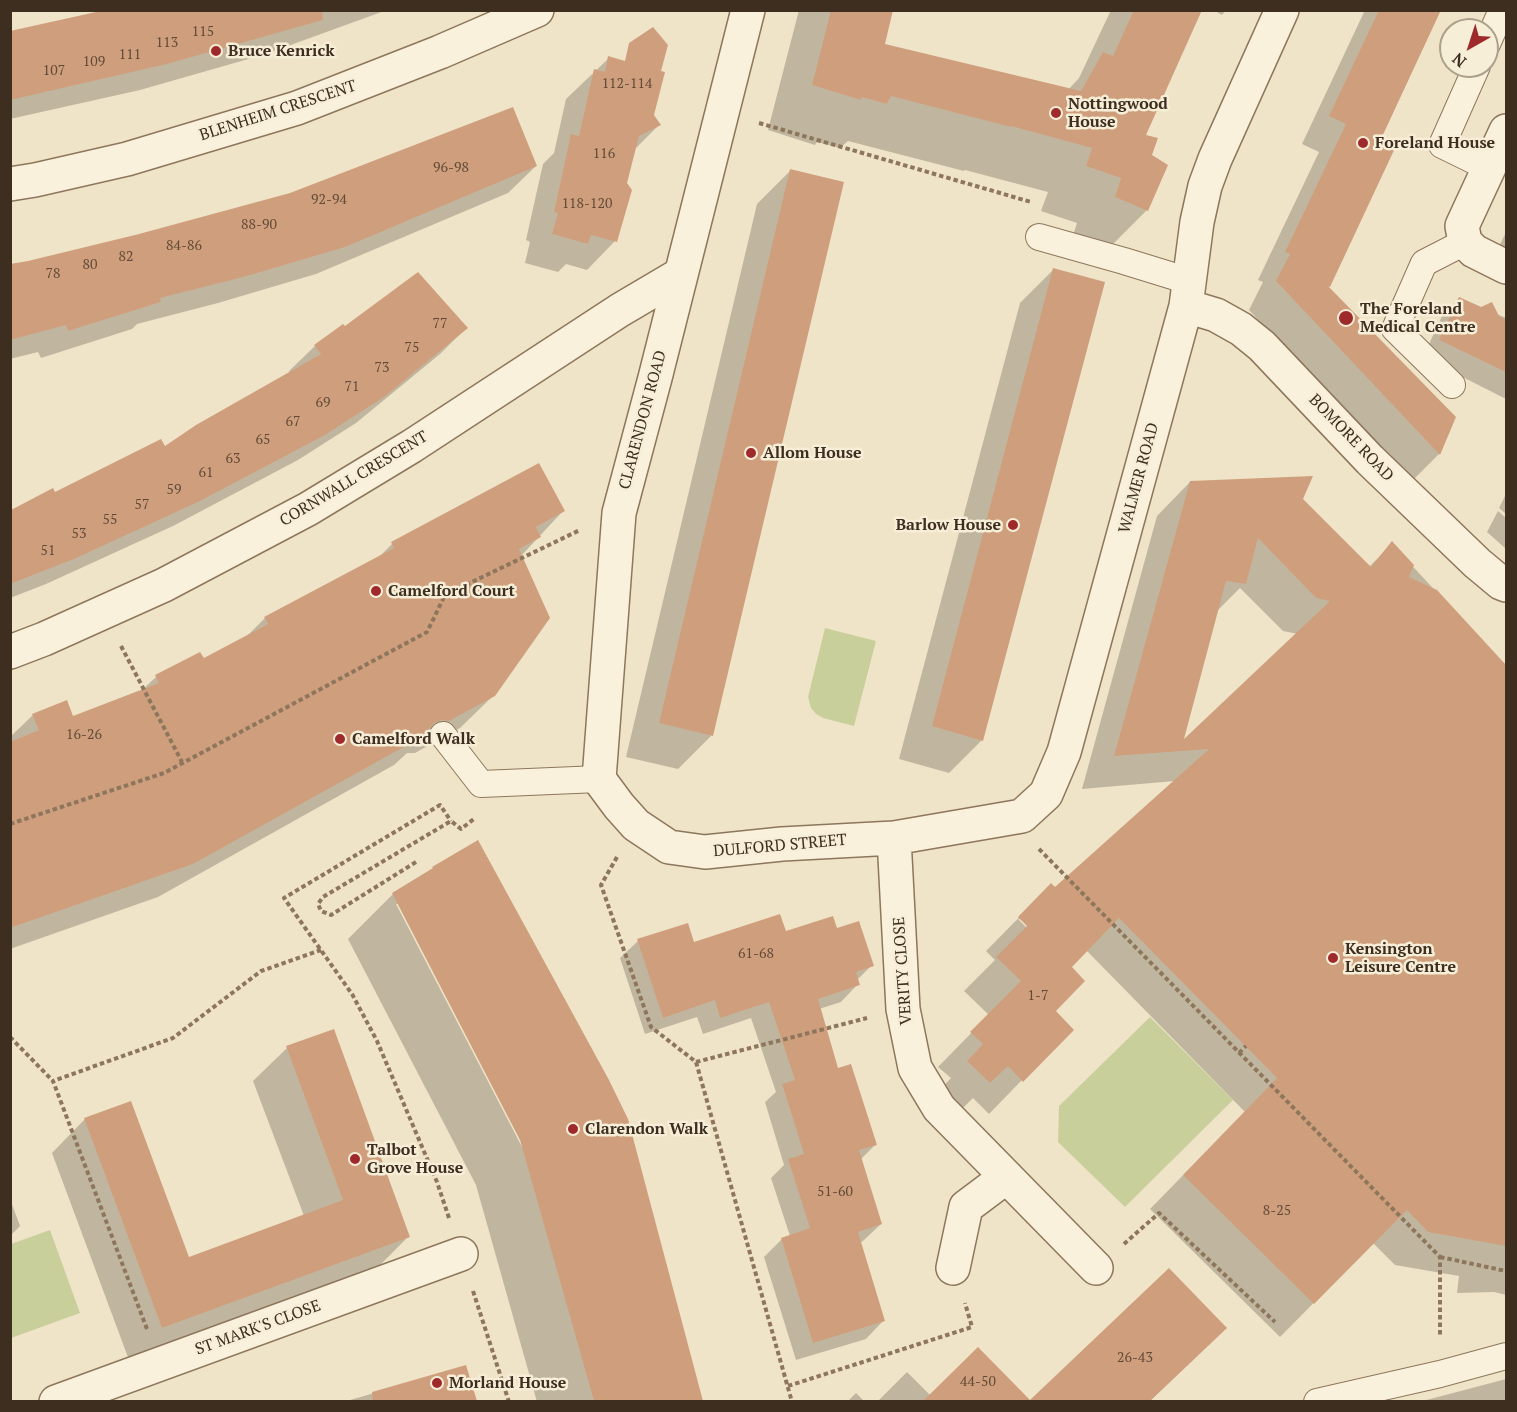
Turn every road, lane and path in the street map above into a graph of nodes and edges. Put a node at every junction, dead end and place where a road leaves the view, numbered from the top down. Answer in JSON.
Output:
{"nodes":[{"id":1,"x":537,"y":10,"type":"edge"},
{"id":2,"x":748,"y":10,"type":"edge"},
{"id":3,"x":1282,"y":10,"type":"edge"},
{"id":4,"x":1472,"y":78,"type":"edge"},
{"id":5,"x":722,"y":112,"type":"junction"},
{"id":6,"x":1506,"y":130,"type":"edge"},
{"id":7,"x":1489,"y":168,"type":"junction"},
{"id":8,"x":10,"y":184,"type":"edge"},
{"id":9,"x":1039,"y":205,"type":"dead end"},
{"id":10,"x":1039,"y":237,"type":"dead end"},
{"id":11,"x":1465,"y":242,"type":"junction"},
{"id":12,"x":1506,"y":267,"type":"edge"},
{"id":13,"x":681,"y":274,"type":"junction"},
{"id":14,"x":1188,"y":293,"type":"junction"},
{"id":15,"x":1452,"y":385,"type":"dead end"},
{"id":16,"x":618,"y":513,"type":"junction"},
{"id":17,"x":1506,"y":585,"type":"edge"},
{"id":18,"x":104,"y":612,"type":"junction"},
{"id":19,"x":10,"y":652,"type":"edge"},
{"id":20,"x":443,"y":735,"type":"dead end"},
{"id":21,"x":182,"y":762,"type":"junction"},
{"id":22,"x":599,"y":779,"type":"junction"},
{"id":23,"x":477,"y":817,"type":"dead end"},
{"id":24,"x":1009,"y":818,"type":"junction"},
{"id":25,"x":451,"y":821,"type":"junction"},
{"id":26,"x":10,"y":824,"type":"edge"},
{"id":27,"x":636,"y":825,"type":"junction"},
{"id":28,"x":894,"y":838,"type":"junction"},
{"id":29,"x":416,"y":862,"type":"dead end"},
{"id":30,"x":321,"y":950,"type":"junction"},
{"id":31,"x":903,"y":1009,"type":"junction"},
{"id":32,"x":10,"y":1037,"type":"edge"},
{"id":33,"x":1246,"y":1046,"type":"dead end"},
{"id":34,"x":1239,"y":1053,"type":"junction"},
{"id":35,"x":696,"y":1062,"type":"junction"},
{"id":36,"x":53,"y":1081,"type":"junction"},
{"id":37,"x":1006,"y":1177,"type":"junction"},
{"id":38,"x":461,"y":1254,"type":"junction"},
{"id":39,"x":1440,"y":1257,"type":"junction"},
{"id":40,"x":953,"y":1268,"type":"joint"},
{"id":41,"x":1096,"y":1268,"type":"joint"},
{"id":42,"x":1506,"y":1271,"type":"edge"},
{"id":43,"x":1275,"y":1322,"type":"dead end"},
{"id":44,"x":1506,"y":1356,"type":"edge"},
{"id":45,"x":160,"y":1364,"type":"junction"},
{"id":46,"x":1440,"y":1374,"type":"junction"},
{"id":47,"x":789,"y":1386,"type":"junction"},
{"id":48,"x":56,"y":1401,"type":"edge"},
{"id":49,"x":509,"y":1401,"type":"edge"},
{"id":50,"x":792,"y":1401,"type":"edge"},
{"id":51,"x":1317,"y":1401,"type":"edge"}],
"edges":[{"from":1,"to":8,"type":"street","name":"BLENHEIM CRESCENT"},
{"from":2,"to":5,"type":"street","name":"CLARENDON ROAD"},
{"from":3,"to":14,"type":"street","name":"WALMER ROAD"},
{"from":4,"to":7,"type":"lane"},
{"from":5,"to":9,"type":"path"},
{"from":5,"to":13,"type":"street","name":"CLARENDON ROAD"},
{"from":6,"to":7,"type":"street"},
{"from":7,"to":11,"type":"street"},
{"from":10,"to":14,"type":"lane"},
{"from":11,"to":12,"type":"street"},
{"from":11,"to":15,"type":"lane"},
{"from":13,"to":16,"type":"street","name":"CLARENDON ROAD"},
{"from":13,"to":18,"type":"street","name":"CORNWALL CRESCENT"},
{"from":14,"to":17,"type":"street","name":"BOMORE ROAD"},
{"from":14,"to":24,"type":"street","name":"WALMER ROAD"},
{"from":16,"to":21,"type":"path"},
{"from":16,"to":22,"type":"street","name":"CLARENDON ROAD"},
{"from":18,"to":19,"type":"street","name":"CORNWALL CRESCENT"},
{"from":18,"to":21,"type":"path"},
{"from":20,"to":22,"type":"lane"},
{"from":21,"to":26,"type":"path"},
{"from":22,"to":27,"type":"street"},
{"from":23,"to":25,"type":"path"},
{"from":24,"to":28,"type":"street","name":"WALMER ROAD"},
{"from":24,"to":34,"type":"path"},
{"from":25,"to":29,"type":"path"},
{"from":25,"to":30,"type":"path"},
{"from":27,"to":28,"type":"street","name":"DULFORD STREET"},
{"from":27,"to":35,"type":"path"},
{"from":28,"to":31,"type":"street","name":"VERITY CLOSE"},
{"from":30,"to":36,"type":"path"},
{"from":30,"to":38,"type":"path"},
{"from":31,"to":35,"type":"path"},
{"from":31,"to":37,"type":"street","name":"VERITY CLOSE"},
{"from":32,"to":36,"type":"path"},
{"from":33,"to":34,"type":"path"},
{"from":34,"to":39,"type":"path"},
{"from":35,"to":47,"type":"path"},
{"from":36,"to":45,"type":"path"},
{"from":37,"to":40,"type":"street"},
{"from":37,"to":41,"type":"street","name":"VERITY CLOSE"},
{"from":38,"to":45,"type":"street","name":"ST MARK'S CLOSE"},
{"from":38,"to":49,"type":"path"},
{"from":39,"to":42,"type":"path"},
{"from":39,"to":46,"type":"path"},
{"from":40,"to":47,"type":"path"},
{"from":41,"to":43,"type":"path"},
{"from":44,"to":46,"type":"lane"},
{"from":45,"to":48,"type":"street","name":"ST MARK'S CLOSE"},
{"from":46,"to":51,"type":"lane"},
{"from":47,"to":50,"type":"path"}]}
